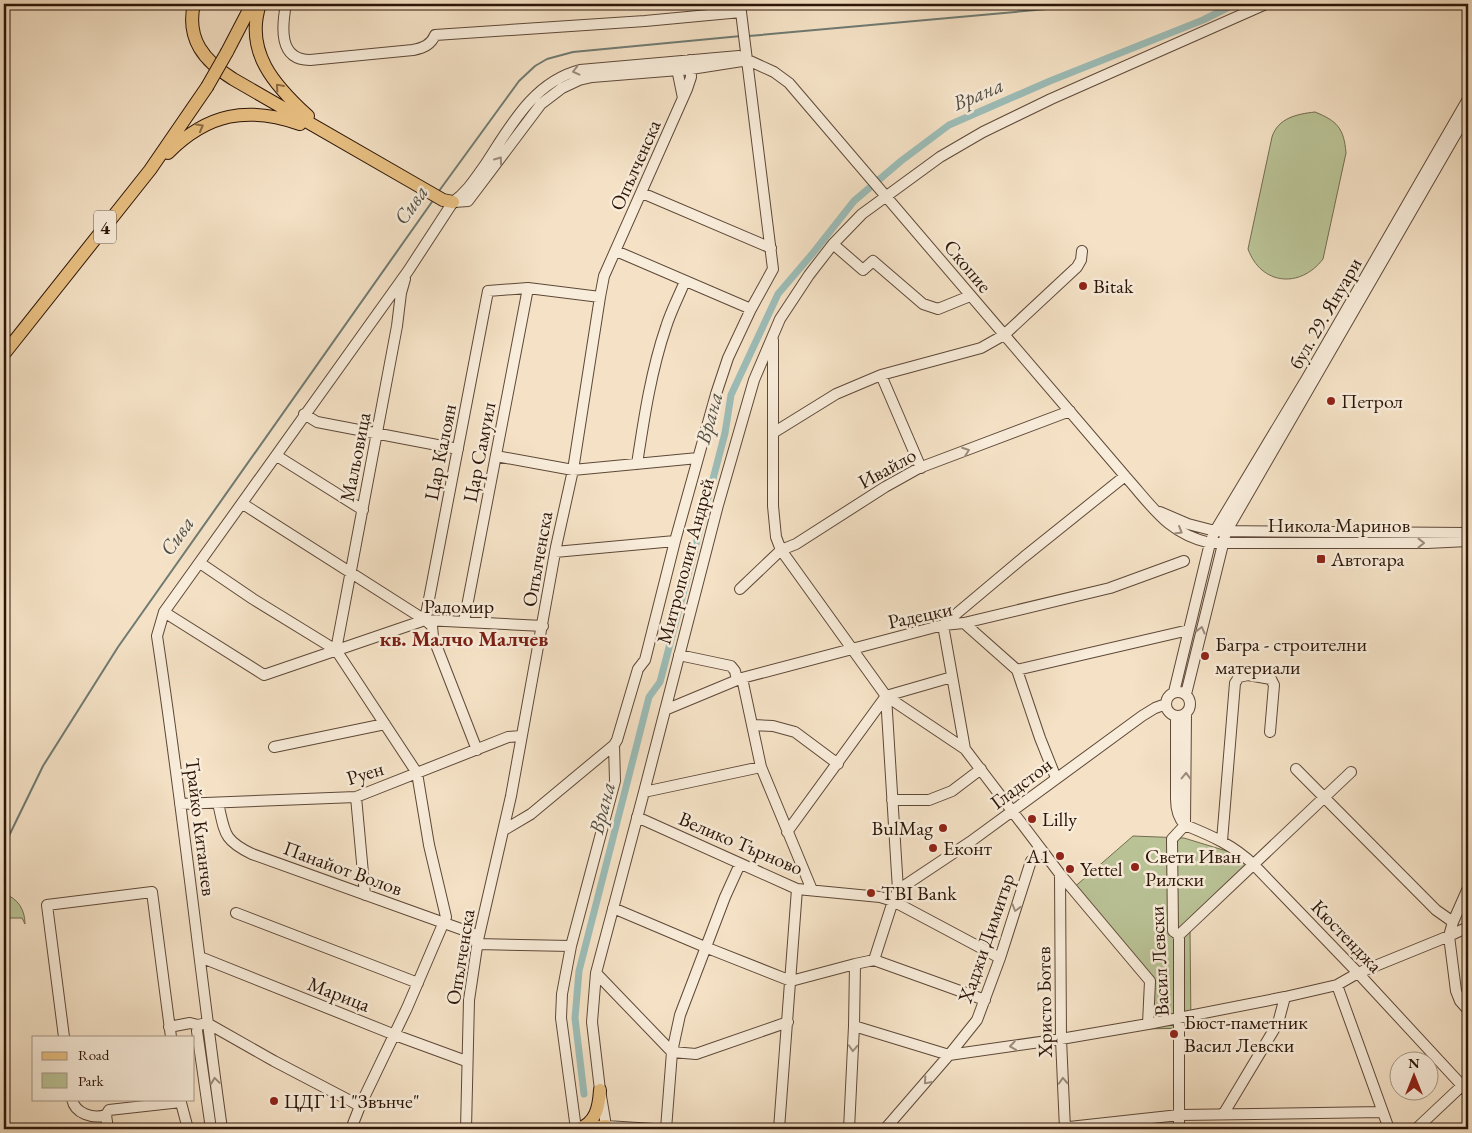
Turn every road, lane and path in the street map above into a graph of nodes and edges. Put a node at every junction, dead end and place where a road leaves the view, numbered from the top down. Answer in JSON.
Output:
{"nodes":[{"id":1,"x":194,"y":4,"type":"edge"},
{"id":2,"x":286,"y":4,"type":"edge"},
{"id":3,"x":1266,"y":4,"type":"edge"},
{"id":4,"x":253,"y":5,"type":"edge"},
{"id":5,"x":740,"y":8,"type":"edge"},
{"id":6,"x":745,"y":53,"type":"junction"},
{"id":7,"x":691,"y":64,"type":"junction"},
{"id":8,"x":676,"y":66,"type":"junction"},
{"id":9,"x":683,"y":98,"type":"junction"},
{"id":10,"x":1468,"y":99,"type":"edge"},
{"id":11,"x":1468,"y":113,"type":"edge"},
{"id":12,"x":327,"y":133,"type":"junction"},
{"id":13,"x":150,"y":170,"type":"junction"},
{"id":14,"x":642,"y":193,"type":"junction"},
{"id":15,"x":883,"y":193,"type":"junction"},
{"id":16,"x":448,"y":201,"type":"junction"},
{"id":17,"x":833,"y":244,"type":"junction"},
{"id":18,"x":771,"y":248,"type":"junction"},
{"id":19,"x":616,"y":251,"type":"junction"},
{"id":20,"x":1082,"y":251,"type":"dead end"},
{"id":21,"x":408,"y":271,"type":"junction"},
{"id":22,"x":685,"y":281,"type":"junction"},
{"id":23,"x":528,"y":288,"type":"junction"},
{"id":24,"x":970,"y":296,"type":"junction"},
{"id":25,"x":600,"y":298,"type":"junction"},
{"id":26,"x":751,"y":310,"type":"junction"},
{"id":27,"x":773,"y":334,"type":"junction"},
{"id":28,"x":1004,"y":334,"type":"junction"},
{"id":29,"x":4,"y":354,"type":"edge"},
{"id":30,"x":881,"y":375,"type":"junction"},
{"id":31,"x":1070,"y":411,"type":"junction"},
{"id":32,"x":304,"y":414,"type":"junction"},
{"id":33,"x":378,"y":433,"type":"junction"},
{"id":34,"x":773,"y":433,"type":"junction"},
{"id":35,"x":458,"y":449,"type":"junction"},
{"id":36,"x":277,"y":456,"type":"junction"},
{"id":37,"x":496,"y":456,"type":"junction"},
{"id":38,"x":698,"y":458,"type":"junction"},
{"id":39,"x":637,"y":464,"type":"junction"},
{"id":40,"x":921,"y":468,"type":"junction"},
{"id":41,"x":573,"y":470,"type":"junction"},
{"id":42,"x":1125,"y":476,"type":"junction"},
{"id":43,"x":243,"y":504,"type":"junction"},
{"id":44,"x":1154,"y":509,"type":"junction"},
{"id":45,"x":363,"y":510,"type":"junction"},
{"id":46,"x":1234,"y":516,"type":"junction"},
{"id":47,"x":1215,"y":531,"type":"junction"},
{"id":48,"x":1226,"y":532,"type":"junction"},
{"id":49,"x":1250,"y":532,"type":"junction"},
{"id":50,"x":1468,"y":533,"type":"edge"},
{"id":51,"x":675,"y":541,"type":"junction"},
{"id":52,"x":1468,"y":541,"type":"edge"},
{"id":53,"x":1210,"y":542,"type":"junction"},
{"id":54,"x":1222,"y":543,"type":"junction"},
{"id":55,"x":781,"y":550,"type":"junction"},
{"id":56,"x":555,"y":552,"type":"junction"},
{"id":57,"x":1184,"y":561,"type":"dead end"},
{"id":58,"x":200,"y":563,"type":"junction"},
{"id":59,"x":351,"y":574,"type":"junction"},
{"id":60,"x":740,"y":589,"type":"dead end"},
{"id":61,"x":164,"y":612,"type":"junction"},
{"id":62,"x":426,"y":620,"type":"junction"},
{"id":63,"x":464,"y":622,"type":"junction"},
{"id":64,"x":964,"y":623,"type":"junction"},
{"id":65,"x":943,"y":625,"type":"junction"},
{"id":66,"x":543,"y":626,"type":"junction"},
{"id":67,"x":1188,"y":630,"type":"junction"},
{"id":68,"x":853,"y":648,"type":"junction"},
{"id":69,"x":336,"y":650,"type":"junction"},
{"id":70,"x":679,"y":655,"type":"junction"},
{"id":71,"x":1017,"y":670,"type":"junction"},
{"id":72,"x":952,"y":677,"type":"junction"},
{"id":73,"x":739,"y":679,"type":"junction"},
{"id":74,"x":1174,"y":692,"type":"junction"},
{"id":75,"x":1186,"y":694,"type":"junction"},
{"id":76,"x":886,"y":696,"type":"junction"},
{"id":77,"x":1166,"y":704,"type":"junction"},
{"id":78,"x":665,"y":710,"type":"junction"},
{"id":79,"x":1186,"y":713,"type":"junction"},
{"id":80,"x":1176,"y":716,"type":"junction"},
{"id":81,"x":385,"y":724,"type":"junction"},
{"id":82,"x":752,"y":725,"type":"junction"},
{"id":83,"x":1270,"y":732,"type":"dead end"},
{"id":84,"x":522,"y":736,"type":"junction"},
{"id":85,"x":614,"y":745,"type":"junction"},
{"id":86,"x":274,"y":746,"type":"dead end"},
{"id":87,"x":965,"y":749,"type":"junction"},
{"id":88,"x":477,"y":750,"type":"junction"},
{"id":89,"x":838,"y":764,"type":"junction"},
{"id":90,"x":761,"y":767,"type":"junction"},
{"id":91,"x":981,"y":769,"type":"junction"},
{"id":92,"x":1296,"y":769,"type":"dead end"},
{"id":93,"x":1351,"y":772,"type":"dead end"},
{"id":94,"x":417,"y":773,"type":"junction"},
{"id":95,"x":1056,"y":778,"type":"junction"},
{"id":96,"x":644,"y":792,"type":"junction"},
{"id":97,"x":356,"y":797,"type":"junction"},
{"id":98,"x":1325,"y":799,"type":"junction"},
{"id":99,"x":892,"y":800,"type":"junction"},
{"id":100,"x":218,"y":803,"type":"junction"},
{"id":101,"x":180,"y":804,"type":"junction"},
{"id":102,"x":1013,"y":811,"type":"junction"},
{"id":103,"x":637,"y":817,"type":"junction"},
{"id":104,"x":1185,"y":825,"type":"junction"},
{"id":105,"x":504,"y":830,"type":"junction"},
{"id":106,"x":787,"y":832,"type":"junction"},
{"id":107,"x":1222,"y":840,"type":"junction"},
{"id":108,"x":1043,"y":852,"type":"junction"},
{"id":109,"x":740,"y":864,"type":"junction"},
{"id":110,"x":1254,"y":865,"type":"junction"},
{"id":111,"x":1060,"y":874,"type":"junction"},
{"id":112,"x":1468,"y":888,"type":"edge"},
{"id":113,"x":797,"y":889,"type":"junction"},
{"id":114,"x":812,"y":890,"type":"junction"},
{"id":115,"x":898,"y":890,"type":"junction"},
{"id":116,"x":365,"y":894,"type":"junction"},
{"id":117,"x":892,"y":901,"type":"junction"},
{"id":118,"x":612,"y":908,"type":"junction"},
{"id":119,"x":236,"y":913,"type":"dead end"},
{"id":120,"x":1453,"y":922,"type":"junction"},
{"id":121,"x":444,"y":924,"type":"junction"},
{"id":122,"x":1468,"y":927,"type":"edge"},
{"id":123,"x":1179,"y":935,"type":"junction"},
{"id":124,"x":1450,"y":936,"type":"junction"},
{"id":125,"x":477,"y":944,"type":"junction"},
{"id":126,"x":571,"y":946,"type":"junction"},
{"id":127,"x":706,"y":947,"type":"junction"},
{"id":128,"x":200,"y":957,"type":"junction"},
{"id":129,"x":1000,"y":958,"type":"junction"},
{"id":130,"x":874,"y":960,"type":"junction"},
{"id":131,"x":855,"y":964,"type":"junction"},
{"id":132,"x":596,"y":972,"type":"junction"},
{"id":133,"x":1358,"y":973,"type":"junction"},
{"id":134,"x":791,"y":981,"type":"junction"},
{"id":135,"x":418,"y":984,"type":"junction"},
{"id":136,"x":1337,"y":985,"type":"junction"},
{"id":137,"x":1285,"y":997,"type":"junction"},
{"id":138,"x":985,"y":1000,"type":"junction"},
{"id":139,"x":1468,"y":1010,"type":"edge"},
{"id":140,"x":1180,"y":1017,"type":"junction"},
{"id":141,"x":788,"y":1022,"type":"junction"},
{"id":142,"x":203,"y":1024,"type":"junction"},
{"id":143,"x":1148,"y":1024,"type":"junction"},
{"id":144,"x":854,"y":1026,"type":"junction"},
{"id":145,"x":170,"y":1032,"type":"edge"},
{"id":146,"x":395,"y":1035,"type":"junction"},
{"id":147,"x":64,"y":1036,"type":"edge"},
{"id":148,"x":1061,"y":1039,"type":"junction"},
{"id":149,"x":672,"y":1052,"type":"junction"},
{"id":150,"x":949,"y":1055,"type":"junction"},
{"id":151,"x":466,"y":1061,"type":"junction"},
{"id":152,"x":1466,"y":1086,"type":"edge"},
{"id":153,"x":600,"y":1090,"type":"junction"},
{"id":154,"x":72,"y":1100,"type":"edge"},
{"id":155,"x":181,"y":1101,"type":"edge"},
{"id":156,"x":360,"y":1106,"type":"junction"},
{"id":157,"x":1383,"y":1112,"type":"junction"},
{"id":158,"x":1224,"y":1113,"type":"junction"},
{"id":159,"x":106,"y":1115,"type":"junction"},
{"id":160,"x":1179,"y":1115,"type":"junction"},
{"id":161,"x":606,"y":1128,"type":"edge"},
{"id":162,"x":1065,"y":1128,"type":"edge"},
{"id":163,"x":108,"y":1129,"type":"edge"},
{"id":164,"x":188,"y":1129,"type":"edge"},
{"id":165,"x":211,"y":1129,"type":"edge"},
{"id":166,"x":222,"y":1129,"type":"edge"},
{"id":167,"x":350,"y":1129,"type":"edge"},
{"id":168,"x":466,"y":1129,"type":"edge"},
{"id":169,"x":577,"y":1129,"type":"edge"},
{"id":170,"x":582,"y":1129,"type":"edge"},
{"id":171,"x":654,"y":1129,"type":"edge"},
{"id":172,"x":666,"y":1129,"type":"edge"},
{"id":173,"x":779,"y":1129,"type":"edge"},
{"id":174,"x":849,"y":1129,"type":"edge"},
{"id":175,"x":885,"y":1129,"type":"edge"},
{"id":176,"x":1051,"y":1129,"type":"edge"},
{"id":177,"x":1179,"y":1129,"type":"edge"},
{"id":178,"x":1389,"y":1129,"type":"edge"},
{"id":179,"x":1416,"y":1129,"type":"edge"}],
"edges":[{"from":1,"to":12,"type":"main road"},
{"from":2,"to":5,"type":"street"},
{"from":3,"to":15,"type":"street","name":"Митрополит Андрей"},
{"from":12,"to":4,"type":"main road","one_way":true},
{"from":4,"to":13,"type":"main road","number":"4","bridge":true},
{"from":5,"to":6,"type":"street","name":"Митрополит Андрей"},
{"from":6,"to":7,"type":"street"},
{"from":6,"to":15,"type":"street","name":"Скопие"},
{"from":6,"to":18,"type":"street","name":"Митрополит Андрей"},
{"from":7,"to":8,"type":"street"},
{"from":7,"to":9,"type":"street","name":"Опълченска"},
{"from":8,"to":9,"type":"street"},
{"from":8,"to":16,"type":"street"},
{"from":9,"to":14,"type":"street","name":"Опълченска"},
{"from":10,"to":47,"type":"street","name":"бул. 29. Януари"},
{"from":11,"to":46,"type":"street","name":"бул. 29. Януари"},
{"from":13,"to":12,"type":"main road","one_way":true},
{"from":12,"to":16,"type":"main road"},
{"from":13,"to":29,"type":"main road","number":"4"},
{"from":14,"to":18,"type":"street"},
{"from":14,"to":19,"type":"street","name":"Опълченска"},
{"from":15,"to":17,"type":"street","name":"Митрополит Андрей"},
{"from":15,"to":24,"type":"street","name":"Скопие"},
{"from":16,"to":21,"type":"street"},
{"from":17,"to":24,"type":"street"},
{"from":17,"to":27,"type":"street","name":"Митрополит Андрей"},
{"from":18,"to":26,"type":"street","name":"Митрополит Андрей"},
{"from":19,"to":22,"type":"street"},
{"from":19,"to":25,"type":"street","name":"Опълченска"},
{"from":20,"to":28,"type":"street"},
{"from":21,"to":32,"type":"street"},
{"from":21,"to":33,"type":"street","name":"Мальовица"},
{"from":22,"to":26,"type":"street"},
{"from":22,"to":39,"type":"street"},
{"from":23,"to":25,"type":"street"},
{"from":23,"to":35,"type":"street","name":"Цар Калоян"},
{"from":23,"to":37,"type":"street","name":"Цар Самуил"},
{"from":24,"to":28,"type":"street","name":"Скопие"},
{"from":25,"to":41,"type":"street","name":"Опълченска"},
{"from":26,"to":38,"type":"street","name":"Митрополит Андрей"},
{"from":27,"to":34,"type":"street"},
{"from":27,"to":70,"type":"street","name":"Митрополит Андрей"},
{"from":28,"to":30,"type":"street"},
{"from":28,"to":31,"type":"street","name":"Скопие"},
{"from":30,"to":34,"type":"street"},
{"from":30,"to":40,"type":"street"},
{"from":40,"to":31,"type":"street","name":"Ивайло","one_way":true},
{"from":31,"to":42,"type":"street","name":"Скопие"},
{"from":32,"to":33,"type":"street"},
{"from":32,"to":36,"type":"street"},
{"from":33,"to":35,"type":"street"},
{"from":33,"to":45,"type":"street","name":"Мальовица"},
{"from":34,"to":55,"type":"street"},
{"from":35,"to":62,"type":"street","name":"Цар Калоян"},
{"from":36,"to":43,"type":"street"},
{"from":36,"to":45,"type":"street"},
{"from":37,"to":41,"type":"street"},
{"from":37,"to":63,"type":"street","name":"Цар Самуил"},
{"from":38,"to":39,"type":"street"},
{"from":38,"to":51,"type":"street","name":"Митрополит Андрей"},
{"from":39,"to":41,"type":"street"},
{"from":40,"to":55,"type":"street","name":"Ивайло"},
{"from":41,"to":56,"type":"street","name":"Опълченска"},
{"from":42,"to":44,"type":"street","name":"Скопие"},
{"from":42,"to":65,"type":"street"},
{"from":43,"to":58,"type":"street"},
{"from":43,"to":59,"type":"street"},
{"from":44,"to":47,"type":"street","name":"Скопие"},
{"from":44,"to":53,"type":"street","name":"Скопие","one_way":true},
{"from":45,"to":59,"type":"street","name":"Мальовица"},
{"from":46,"to":48,"type":"street","name":"бул. 29. Януари"},
{"from":46,"to":49,"type":"street"},
{"from":47,"to":48,"type":"street","name":"Никола Маринов"},
{"from":47,"to":53,"type":"street","name":"бул. 29. Януари"},
{"from":48,"to":49,"type":"street","name":"Никола Маринов"},
{"from":48,"to":54,"type":"street","name":"бул. 29. Януари"},
{"from":49,"to":50,"type":"street","name":"Никола Маринов"},
{"from":51,"to":56,"type":"street"},
{"from":51,"to":85,"type":"street","name":"Митрополит Андрей"},
{"from":54,"to":52,"type":"street","name":"Никола Маринов","one_way":true},
{"from":53,"to":54,"type":"street","name":"Никола Маринов"},
{"from":53,"to":67,"type":"street"},
{"from":75,"to":54,"type":"street","one_way":true},
{"from":55,"to":60,"type":"street","name":"Ивайло"},
{"from":55,"to":68,"type":"street"},
{"from":56,"to":66,"type":"street","name":"Опълченска"},
{"from":57,"to":64,"type":"street","name":"Радецки"},
{"from":58,"to":61,"type":"street"},
{"from":58,"to":69,"type":"street"},
{"from":59,"to":62,"type":"street"},
{"from":59,"to":69,"type":"street","name":"Мальовица"},
{"from":61,"to":69,"type":"street","name":"Радомир"},
{"from":61,"to":101,"type":"street","name":"Трайко Китанчев"},
{"from":62,"to":63,"type":"street","name":"Радомир"},
{"from":62,"to":69,"type":"street","name":"Радомир"},
{"from":62,"to":88,"type":"street"},
{"from":63,"to":66,"type":"street","name":"Радомир"},
{"from":64,"to":65,"type":"street","name":"Радецки"},
{"from":64,"to":71,"type":"street"},
{"from":65,"to":68,"type":"street","name":"Радецки"},
{"from":65,"to":72,"type":"street"},
{"from":66,"to":84,"type":"street","name":"Опълченска"},
{"from":67,"to":71,"type":"street"},
{"from":67,"to":74,"type":"street"},
{"from":68,"to":73,"type":"street","name":"Радецки"},
{"from":68,"to":76,"type":"street"},
{"from":69,"to":81,"type":"street"},
{"from":70,"to":73,"type":"street"},
{"from":70,"to":78,"type":"street","name":"Митрополит Андрей"},
{"from":71,"to":95,"type":"street"},
{"from":72,"to":76,"type":"street"},
{"from":72,"to":87,"type":"street"},
{"from":73,"to":78,"type":"street","name":"Радецки"},
{"from":73,"to":82,"type":"street"},
{"from":74,"to":75,"type":"street"},
{"from":74,"to":77,"type":"street"},
{"from":75,"to":79,"type":"street"},
{"from":76,"to":87,"type":"street"},
{"from":76,"to":89,"type":"street"},
{"from":76,"to":99,"type":"street"},
{"from":77,"to":80,"type":"street"},
{"from":77,"to":95,"type":"street","name":"Гладстон"},
{"from":78,"to":96,"type":"street","name":"Митрополит Андрей"},
{"from":79,"to":80,"type":"street"},
{"from":104,"to":79,"type":"street","one_way":true},
{"from":80,"to":104,"type":"street"},
{"from":81,"to":86,"type":"street"},
{"from":81,"to":94,"type":"street"},
{"from":82,"to":89,"type":"street"},
{"from":82,"to":90,"type":"street"},
{"from":83,"to":107,"type":"street"},
{"from":84,"to":88,"type":"street","name":"Руен"},
{"from":84,"to":105,"type":"street","name":"Опълченска"},
{"from":85,"to":105,"type":"street"},
{"from":85,"to":126,"type":"street","name":"Митрополит Андрей"},
{"from":87,"to":91,"type":"street"},
{"from":88,"to":94,"type":"street","name":"Руен"},
{"from":89,"to":106,"type":"street"},
{"from":90,"to":96,"type":"street"},
{"from":90,"to":106,"type":"street"},
{"from":91,"to":99,"type":"street"},
{"from":91,"to":102,"type":"street"},
{"from":92,"to":98,"type":"street"},
{"from":93,"to":98,"type":"street"},
{"from":94,"to":97,"type":"street","name":"Руен"},
{"from":94,"to":121,"type":"street"},
{"from":95,"to":102,"type":"street","name":"Гладстон"},
{"from":96,"to":103,"type":"street","name":"Митрополит Андрей"},
{"from":97,"to":100,"type":"street","name":"Руен"},
{"from":97,"to":116,"type":"street"},
{"from":98,"to":110,"type":"street"},
{"from":98,"to":120,"type":"street"},
{"from":99,"to":115,"type":"street"},
{"from":100,"to":101,"type":"street","name":"Руен"},
{"from":100,"to":116,"type":"street","name":"Панайот Волов"},
{"from":101,"to":128,"type":"street","name":"Трайко Китанчев"},
{"from":102,"to":108,"type":"street"},
{"from":102,"to":115,"type":"street","name":"Гладстон"},
{"from":103,"to":109,"type":"street","name":"Велико Търново"},
{"from":103,"to":118,"type":"street","name":"Митрополит Андрей"},
{"from":104,"to":107,"type":"street","name":"Кюстенджа"},
{"from":104,"to":123,"type":"street","name":"Васил Левски"},
{"from":105,"to":125,"type":"street","name":"Опълченска"},
{"from":106,"to":114,"type":"street"},
{"from":107,"to":110,"type":"street","name":"Кюстенджа"},
{"from":108,"to":111,"type":"street"},
{"from":108,"to":129,"type":"street","name":"Хаджи Димитър","one_way":true},
{"from":109,"to":113,"type":"street","name":"Велико Търново"},
{"from":109,"to":127,"type":"street"},
{"from":110,"to":123,"type":"street"},
{"from":110,"to":133,"type":"street","name":"Кюстенджа"},
{"from":111,"to":143,"type":"street"},
{"from":111,"to":148,"type":"street","name":"Христо Ботев"},
{"from":112,"to":120,"type":"street"},
{"from":113,"to":114,"type":"street","name":"Велико Търново"},
{"from":113,"to":134,"type":"street"},
{"from":114,"to":117,"type":"street","name":"Велико Търново"},
{"from":115,"to":117,"type":"street"},
{"from":116,"to":121,"type":"street","name":"Панайот Волов"},
{"from":117,"to":129,"type":"street","name":"Велико Търново"},
{"from":117,"to":130,"type":"street"},
{"from":118,"to":127,"type":"street"},
{"from":118,"to":132,"type":"street","name":"Митрополит Андрей"},
{"from":119,"to":135,"type":"street"},
{"from":120,"to":124,"type":"street"},
{"from":121,"to":125,"type":"street","name":"Панайот Волов"},
{"from":121,"to":135,"type":"street"},
{"from":122,"to":124,"type":"street"},
{"from":123,"to":140,"type":"street","name":"Васил Левски"},
{"from":124,"to":133,"type":"street"},
{"from":124,"to":139,"type":"street"},
{"from":125,"to":126,"type":"street"},
{"from":125,"to":151,"type":"street","name":"Опълченска"},
{"from":126,"to":169,"type":"street","name":"Митрополит Андрей"},
{"from":127,"to":134,"type":"street"},
{"from":127,"to":149,"type":"street"},
{"from":128,"to":142,"type":"street","name":"Трайко Китанчев"},
{"from":128,"to":146,"type":"street","name":"Марица"},
{"from":129,"to":138,"type":"street","name":"Хаджи Димитър"},
{"from":130,"to":131,"type":"street"},
{"from":130,"to":138,"type":"street"},
{"from":131,"to":134,"type":"street"},
{"from":131,"to":144,"type":"street"},
{"from":132,"to":149,"type":"street"},
{"from":132,"to":153,"type":"street","name":"Митрополит Андрей"},
{"from":133,"to":136,"type":"street"},
{"from":133,"to":152,"type":"street","name":"Кюстенджа"},
{"from":134,"to":141,"type":"street"},
{"from":135,"to":146,"type":"street"},
{"from":136,"to":137,"type":"street"},
{"from":136,"to":157,"type":"street"},
{"from":137,"to":140,"type":"street"},
{"from":137,"to":158,"type":"street"},
{"from":138,"to":150,"type":"street","name":"Хаджи Димитър"},
{"from":140,"to":143,"type":"street"},
{"from":140,"to":160,"type":"street","name":"Васил Левски"},
{"from":141,"to":149,"type":"street"},
{"from":141,"to":173,"type":"street"},
{"from":142,"to":145,"type":"street"},
{"from":142,"to":156,"type":"street"},
{"from":142,"to":165,"type":"street","name":"Трайко Китанчев"},
{"from":166,"to":142,"type":"street","name":"Трайко Китанчев","one_way":true},
{"from":143,"to":148,"type":"street"},
{"from":144,"to":150,"type":"street"},
{"from":144,"to":174,"type":"street","one_way":true},
{"from":145,"to":147,"type":"street"},
{"from":146,"to":151,"type":"street","name":"Марица"},
{"from":146,"to":156,"type":"street"},
{"from":148,"to":150,"type":"street","one_way":true},
{"from":162,"to":148,"type":"street","name":"Христо Ботев","one_way":true},
{"from":149,"to":172,"type":"street"},
{"from":150,"to":175,"type":"street","name":"Хаджи Димитър","one_way":true},
{"from":151,"to":168,"type":"street","name":"Опълченска"},
{"from":152,"to":179,"type":"street"},
{"from":153,"to":161,"type":"street","name":"Митрополит Андрей"},
{"from":153,"to":169,"type":"main road"},
{"from":154,"to":159,"type":"street"},
{"from":155,"to":159,"type":"street"},
{"from":155,"to":164,"type":"street"},
{"from":156,"to":167,"type":"street"},
{"from":157,"to":158,"type":"street"},
{"from":157,"to":178,"type":"street"},
{"from":158,"to":160,"type":"street"},
{"from":159,"to":163,"type":"street"},
{"from":160,"to":162,"type":"street"},
{"from":160,"to":177,"type":"street","name":"Васил Левски"},
{"from":161,"to":170,"type":"main road"},
{"from":161,"to":171,"type":"street"},
{"from":162,"to":176,"type":"street"}]}
